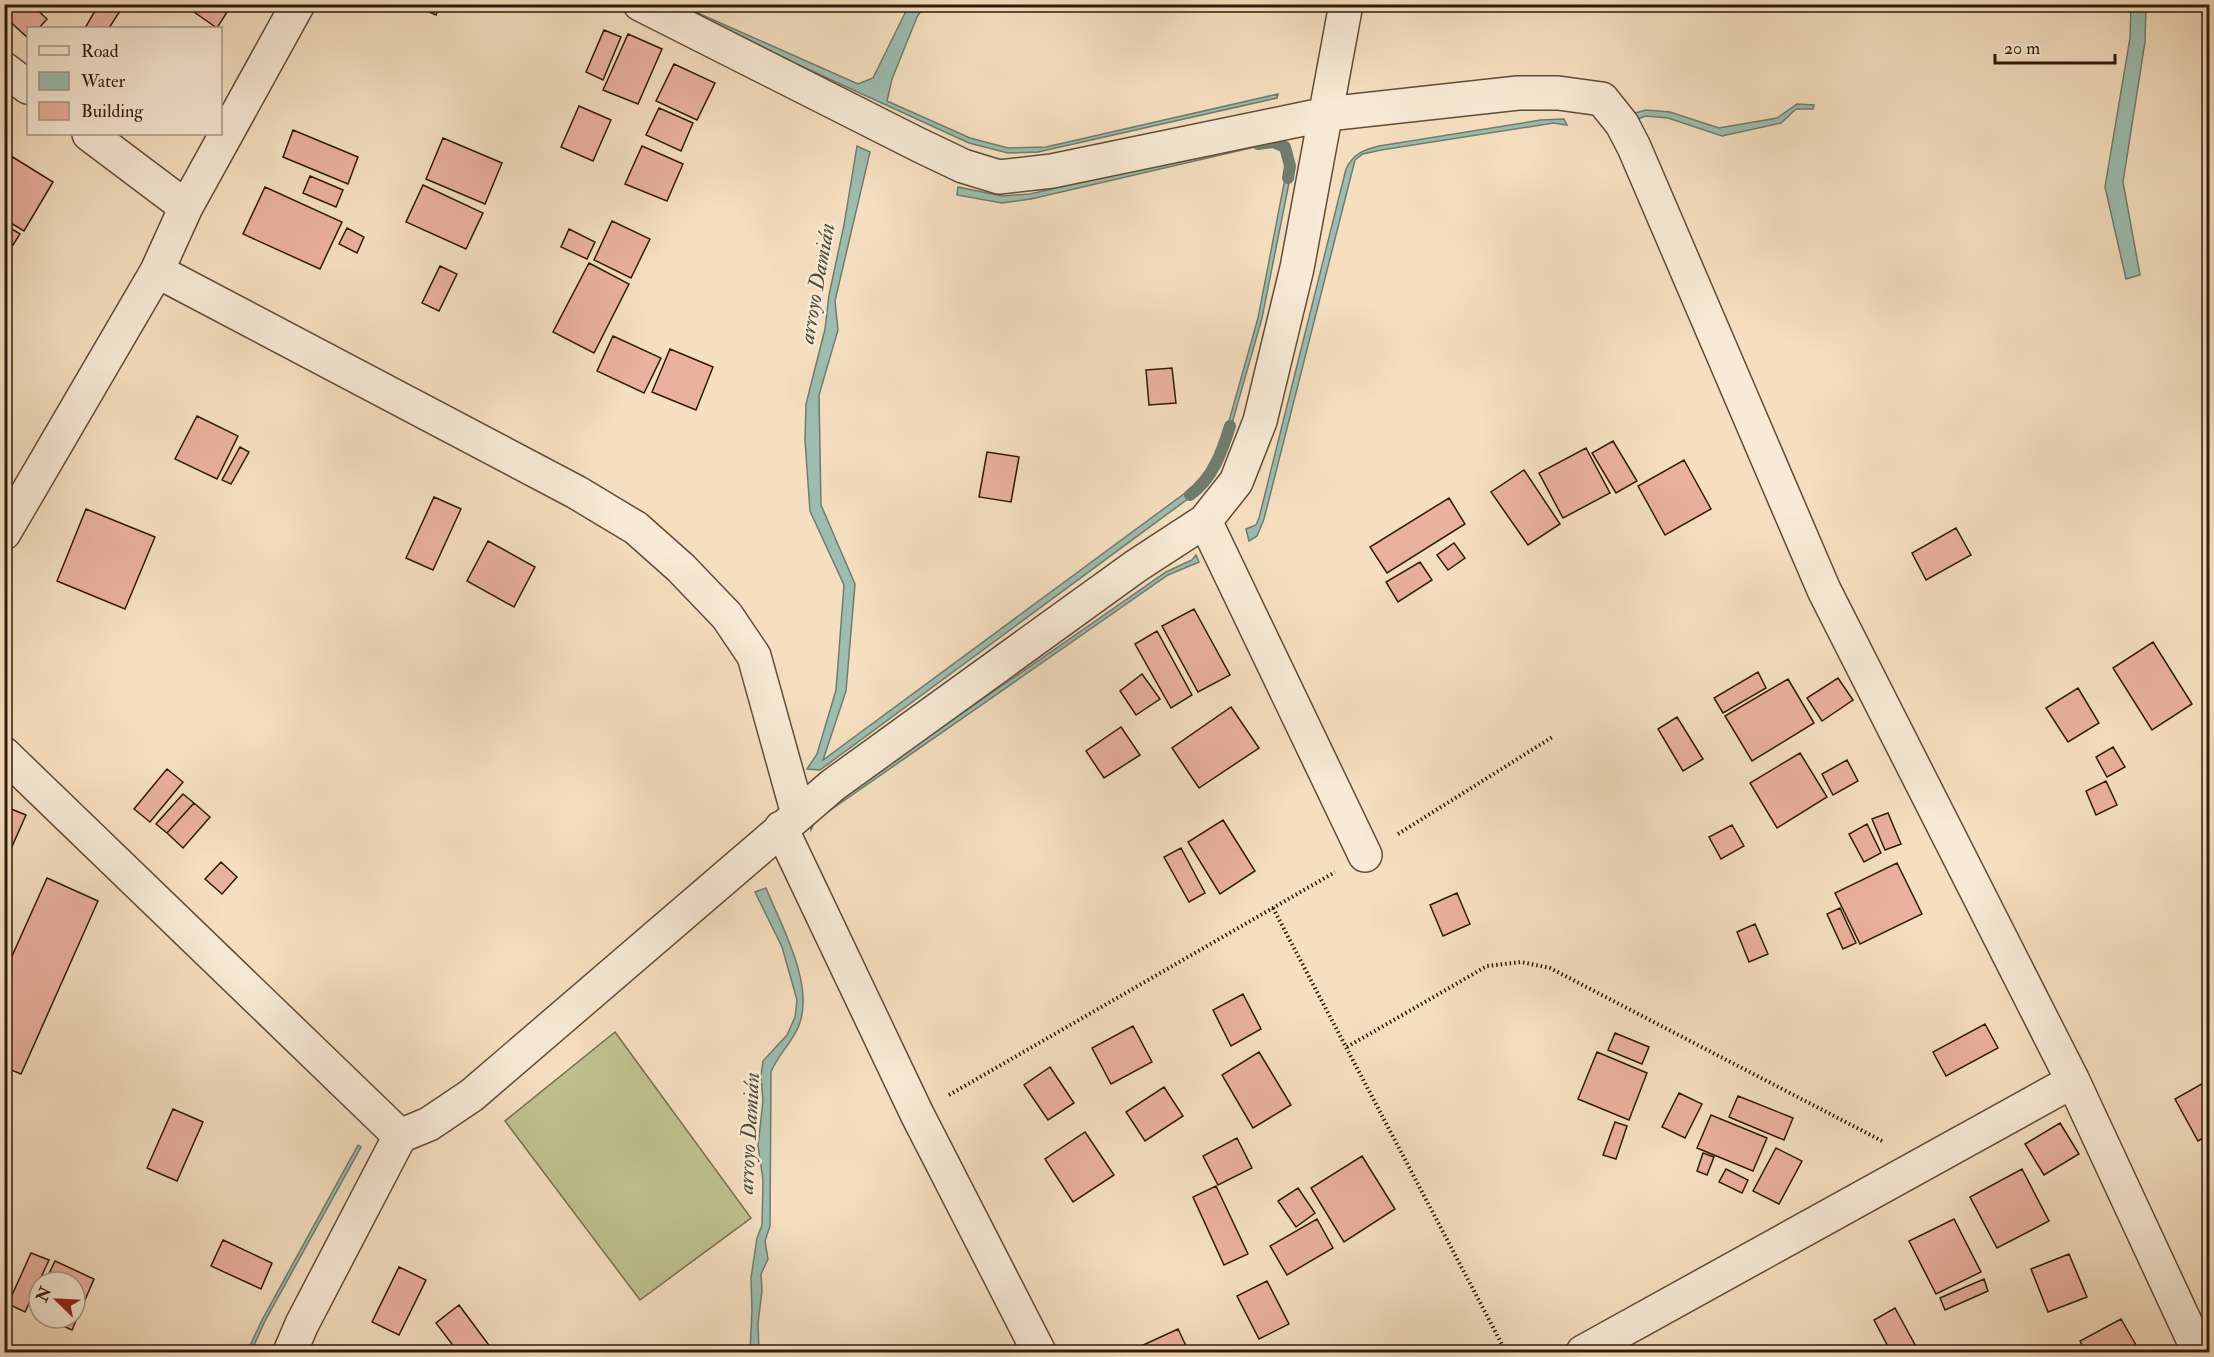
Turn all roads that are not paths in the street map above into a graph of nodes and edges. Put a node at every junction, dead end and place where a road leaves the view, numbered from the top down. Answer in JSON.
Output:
{"nodes":[{"id":1,"x":298,"y":4,"type":"edge"},
{"id":2,"x":640,"y":4,"type":"edge"},
{"id":3,"x":1346,"y":4,"type":"edge"},
{"id":4,"x":4,"y":69,"type":"edge"},
{"id":5,"x":27,"y":86,"type":"edge"},
{"id":6,"x":1327,"y":114,"type":"junction"},
{"id":7,"x":90,"y":135,"type":"edge"},
{"id":8,"x":186,"y":207,"type":"junction"},
{"id":9,"x":157,"y":271,"type":"junction"},
{"id":10,"x":1205,"y":521,"type":"junction"},
{"id":11,"x":4,"y":533,"type":"edge"},
{"id":12,"x":4,"y":754,"type":"edge"},
{"id":13,"x":789,"y":821,"type":"junction"},
{"id":14,"x":1365,"y":855,"type":"road end"},
{"id":15,"x":2073,"y":1081,"type":"junction"},
{"id":16,"x":400,"y":1136,"type":"junction"},
{"id":17,"x":290,"y":1353,"type":"edge"},
{"id":18,"x":1040,"y":1353,"type":"edge"},
{"id":19,"x":1583,"y":1353,"type":"edge"},
{"id":20,"x":2199,"y":1353,"type":"edge"}],
"edges":[{"from":1,"to":8,"type":"street"},
{"from":2,"to":6,"type":"street"},
{"from":3,"to":6,"type":"street"},
{"from":4,"to":5,"type":"street"},
{"from":6,"to":10,"type":"street"},
{"from":6,"to":15,"type":"street"},
{"from":7,"to":8,"type":"street"},
{"from":8,"to":9,"type":"street"},
{"from":9,"to":11,"type":"street"},
{"from":9,"to":13,"type":"street"},
{"from":10,"to":13,"type":"street"},
{"from":10,"to":14,"type":"street"},
{"from":12,"to":16,"type":"street"},
{"from":13,"to":16,"type":"street"},
{"from":13,"to":18,"type":"street"},
{"from":15,"to":19,"type":"street"},
{"from":15,"to":20,"type":"street"},
{"from":16,"to":17,"type":"street"}]}
